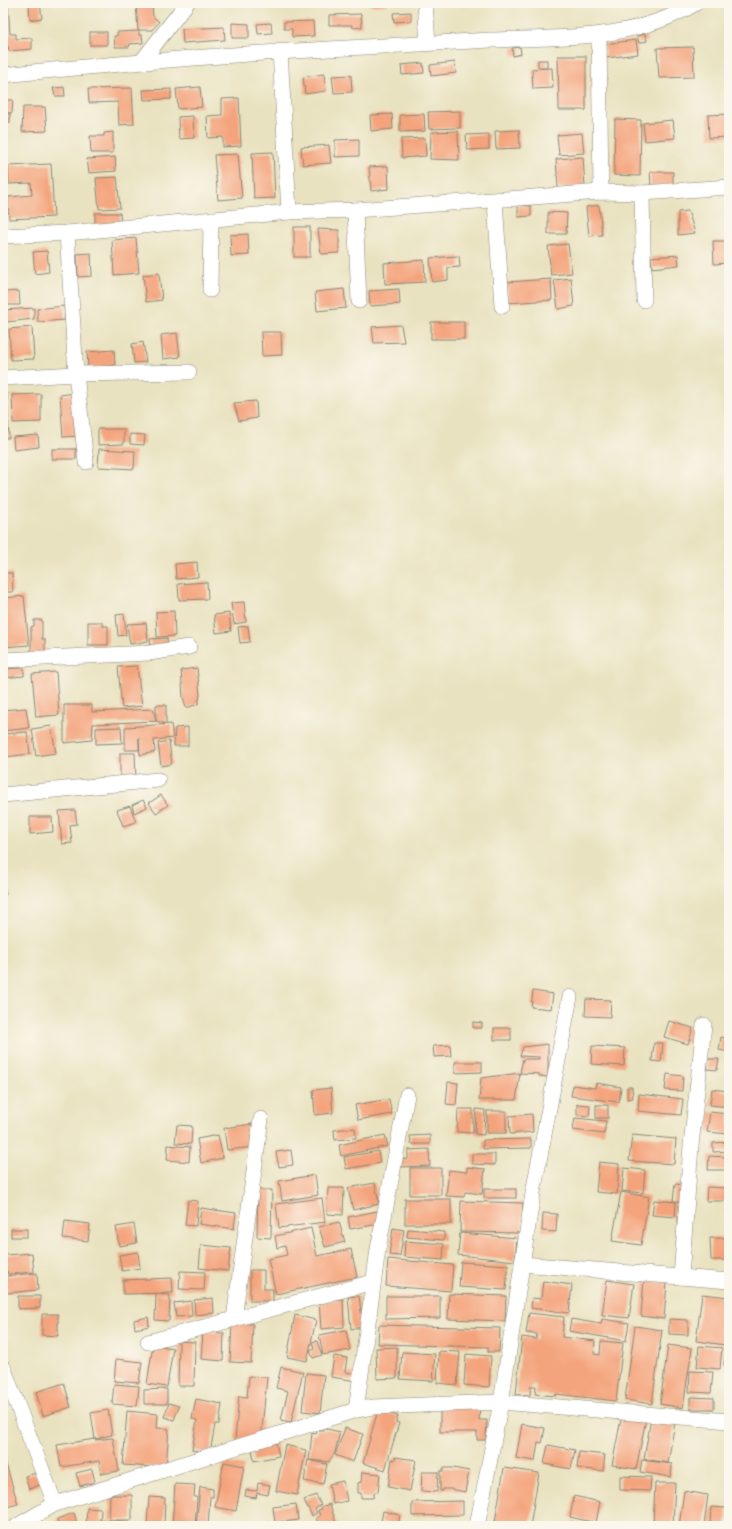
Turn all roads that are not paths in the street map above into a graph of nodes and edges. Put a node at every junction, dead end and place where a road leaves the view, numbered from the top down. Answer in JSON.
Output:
{"nodes":[{"id":1,"x":187,"y":3,"type":"edge"},
{"id":2,"x":425,"y":3,"type":"edge"},
{"id":3,"x":696,"y":3,"type":"edge"},
{"id":4,"x":599,"y":35,"type":"junction"},
{"id":5,"x":428,"y":43,"type":"junction"},
{"id":6,"x":280,"y":51,"type":"junction"},
{"id":7,"x":142,"y":61,"type":"junction"},
{"id":8,"x":3,"y":75,"type":"edge"},
{"id":9,"x":729,"y":188,"type":"edge"},
{"id":10,"x":601,"y":192,"type":"junction"},
{"id":11,"x":642,"y":193,"type":"junction"},
{"id":12,"x":495,"y":201,"type":"junction"},
{"id":13,"x":355,"y":210,"type":"junction"},
{"id":14,"x":289,"y":212,"type":"junction"},
{"id":15,"x":211,"y":219,"type":"junction"},
{"id":16,"x":67,"y":233,"type":"junction"},
{"id":17,"x":3,"y":236,"type":"edge"},
{"id":18,"x":210,"y":290,"type":"dead end"},
{"id":19,"x":644,"y":300,"type":"dead end"},
{"id":20,"x":359,"y":301,"type":"dead end"},
{"id":21,"x":502,"y":306,"type":"dead end"},
{"id":22,"x":189,"y":372,"type":"dead end"},
{"id":23,"x":76,"y":374,"type":"junction"},
{"id":24,"x":3,"y":378,"type":"edge"},
{"id":25,"x":86,"y":462,"type":"dead end"},
{"id":26,"x":189,"y":648,"type":"dead end"},
{"id":27,"x":3,"y":660,"type":"edge"},
{"id":28,"x":158,"y":780,"type":"dead end"},
{"id":29,"x":3,"y":795,"type":"edge"},
{"id":30,"x":570,"y":997,"type":"dead end"},
{"id":31,"x":704,"y":1025,"type":"dead end"},
{"id":32,"x":407,"y":1095,"type":"dead end"},
{"id":33,"x":261,"y":1119,"type":"dead end"},
{"id":34,"x":522,"y":1264,"type":"junction"},
{"id":35,"x":681,"y":1277,"type":"junction"},
{"id":36,"x":729,"y":1281,"type":"edge"},
{"id":37,"x":373,"y":1282,"type":"junction"},
{"id":38,"x":234,"y":1319,"type":"junction"},
{"id":39,"x":148,"y":1342,"type":"dead end"},
{"id":40,"x":3,"y":1367,"type":"edge"},
{"id":41,"x":501,"y":1402,"type":"junction"},
{"id":42,"x":356,"y":1410,"type":"junction"},
{"id":43,"x":729,"y":1421,"type":"edge"},
{"id":44,"x":55,"y":1504,"type":"junction"},
{"id":45,"x":17,"y":1526,"type":"edge"},
{"id":46,"x":477,"y":1526,"type":"edge"}],
"edges":[{"from":1,"to":7,"type":"street"},
{"from":2,"to":5,"type":"street"},
{"from":3,"to":4,"type":"street"},
{"from":4,"to":5,"type":"street"},
{"from":4,"to":10,"type":"street"},
{"from":5,"to":6,"type":"street"},
{"from":6,"to":7,"type":"street"},
{"from":6,"to":14,"type":"street"},
{"from":7,"to":8,"type":"street"},
{"from":9,"to":11,"type":"street"},
{"from":10,"to":11,"type":"street"},
{"from":10,"to":12,"type":"street"},
{"from":11,"to":19,"type":"street"},
{"from":12,"to":13,"type":"street"},
{"from":12,"to":21,"type":"street"},
{"from":13,"to":14,"type":"street"},
{"from":13,"to":20,"type":"street"},
{"from":14,"to":15,"type":"street"},
{"from":15,"to":16,"type":"street"},
{"from":15,"to":18,"type":"street"},
{"from":16,"to":17,"type":"street"},
{"from":16,"to":23,"type":"street"},
{"from":22,"to":23,"type":"street"},
{"from":23,"to":24,"type":"street"},
{"from":23,"to":25,"type":"street"},
{"from":26,"to":27,"type":"street"},
{"from":28,"to":29,"type":"street"},
{"from":30,"to":34,"type":"street"},
{"from":31,"to":35,"type":"street"},
{"from":32,"to":37,"type":"street"},
{"from":33,"to":38,"type":"street"},
{"from":34,"to":35,"type":"street"},
{"from":34,"to":41,"type":"street"},
{"from":35,"to":36,"type":"street"},
{"from":37,"to":38,"type":"street"},
{"from":37,"to":42,"type":"street"},
{"from":38,"to":39,"type":"street"},
{"from":40,"to":44,"type":"street"},
{"from":41,"to":42,"type":"street"},
{"from":41,"to":43,"type":"street"},
{"from":41,"to":46,"type":"street"},
{"from":42,"to":44,"type":"street"},
{"from":44,"to":45,"type":"street"}]}
